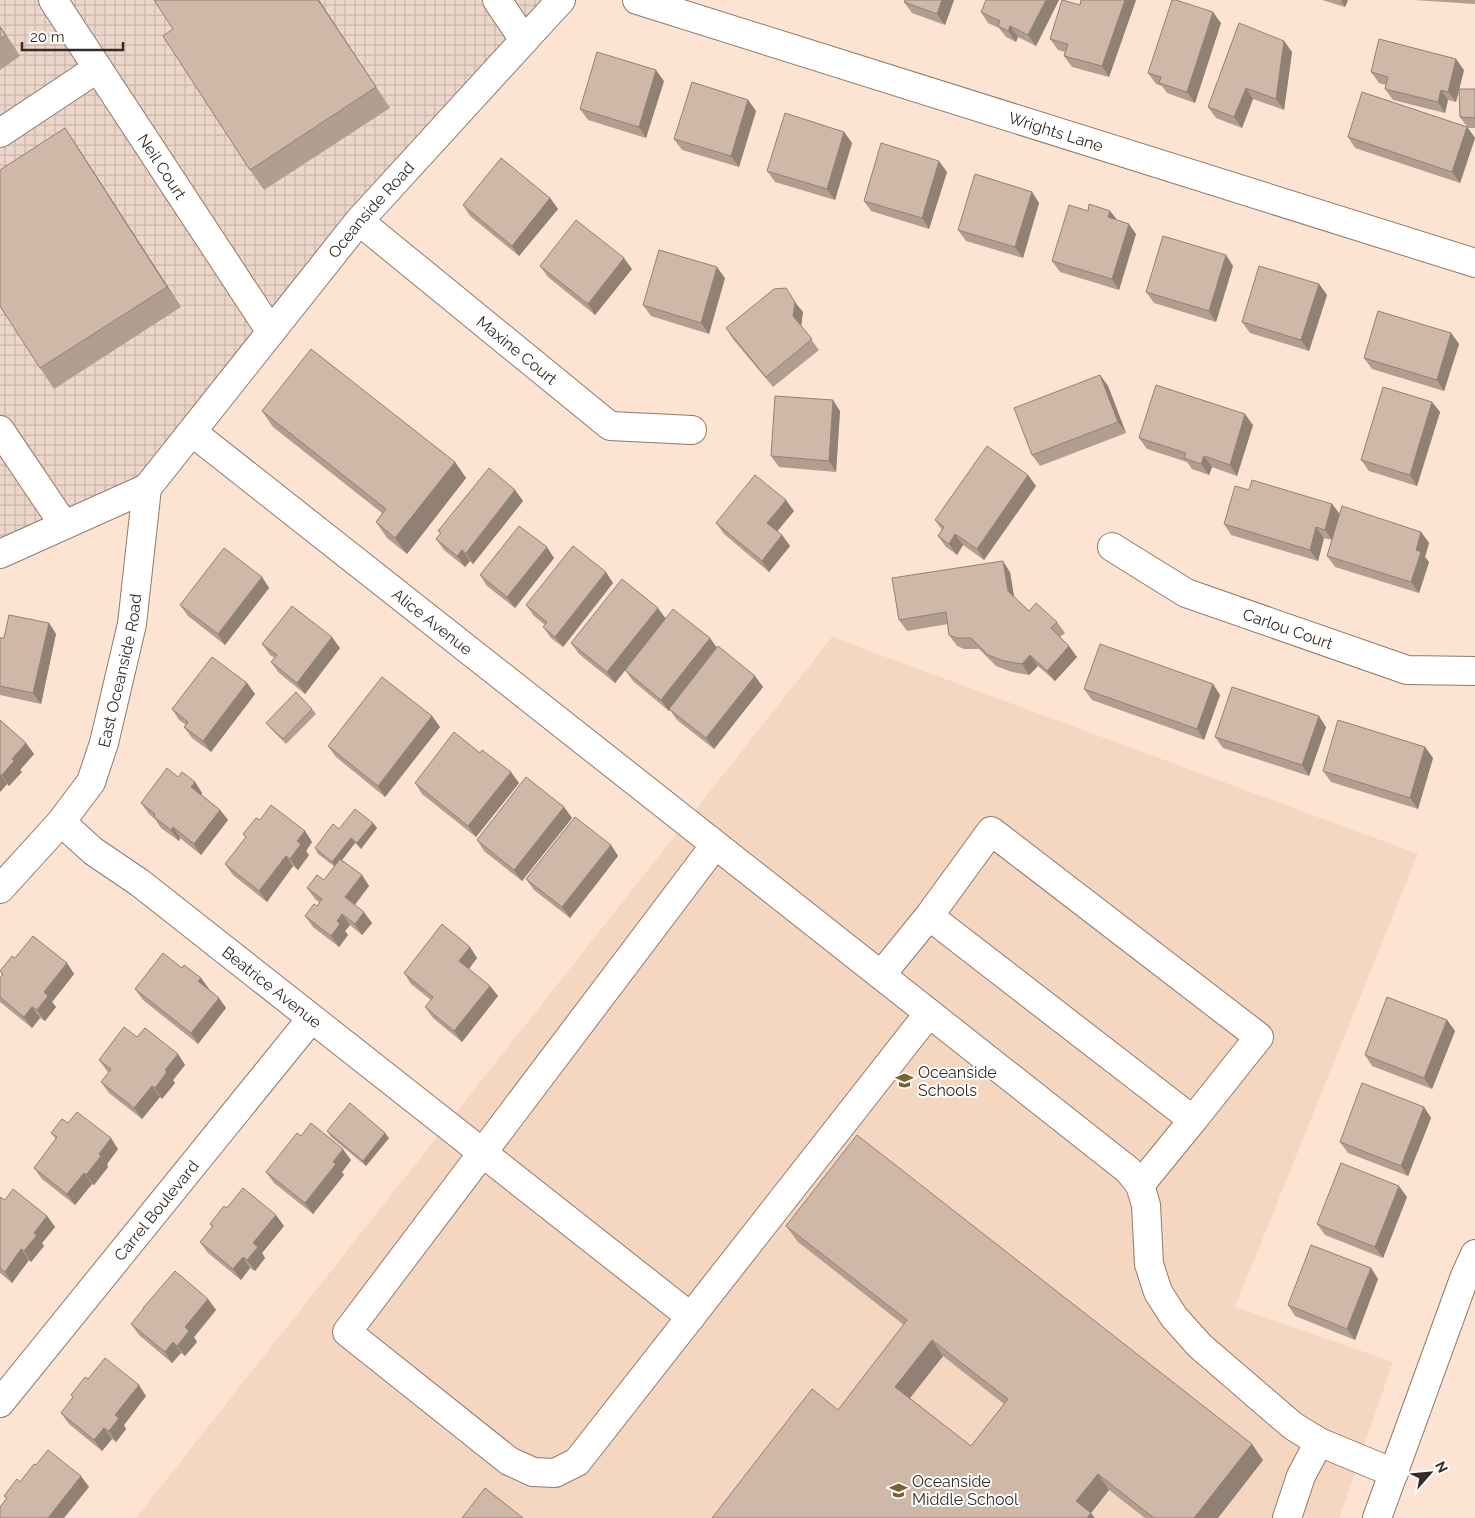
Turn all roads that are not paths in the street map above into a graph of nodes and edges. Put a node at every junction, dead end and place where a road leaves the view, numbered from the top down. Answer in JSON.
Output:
{"nodes":[{"id":1,"x":53,"y":0,"type":"edge"},
{"id":2,"x":497,"y":0,"type":"edge"},
{"id":3,"x":561,"y":0,"type":"edge"},
{"id":4,"x":637,"y":0,"type":"edge"},
{"id":5,"x":524,"y":40,"type":"junction"},
{"id":6,"x":98,"y":68,"type":"junction"},
{"id":7,"x":0,"y":133,"type":"edge"},
{"id":8,"x":359,"y":221,"type":"junction"},
{"id":9,"x":1475,"y":264,"type":"edge"},
{"id":10,"x":271,"y":332,"type":"junction"},
{"id":11,"x":0,"y":430,"type":"edge"},
{"id":12,"x":692,"y":430,"type":"dead end"},
{"id":13,"x":192,"y":432,"type":"junction"},
{"id":14,"x":147,"y":488,"type":"junction"},
{"id":15,"x":64,"y":525,"type":"junction"},
{"id":16,"x":1112,"y":547,"type":"dead end"},
{"id":17,"x":0,"y":554,"type":"edge"},
{"id":18,"x":1475,"y":671,"type":"edge"},
{"id":19,"x":61,"y":822,"type":"junction"},
{"id":20,"x":715,"y":845,"type":"junction"},
{"id":21,"x":0,"y":890,"type":"edge"},
{"id":22,"x":929,"y":916,"type":"junction"},
{"id":23,"x":881,"y":975,"type":"junction"},
{"id":24,"x":929,"y":1013,"type":"junction"},
{"id":25,"x":311,"y":1019,"type":"junction"},
{"id":26,"x":1193,"y":1120,"type":"junction"},
{"id":27,"x":482,"y":1154,"type":"junction"},
{"id":28,"x":1140,"y":1185,"type":"junction"},
{"id":29,"x":1475,"y":1254,"type":"edge"},
{"id":30,"x":691,"y":1317,"type":"junction"},
{"id":31,"x":0,"y":1403,"type":"edge"},
{"id":32,"x":1319,"y":1442,"type":"junction"},
{"id":33,"x":1394,"y":1472,"type":"junction"},
{"id":34,"x":1380,"y":1517,"type":"edge"},
{"id":35,"x":1286,"y":1518,"type":"edge"}],
"edges":[{"from":1,"to":6,"type":"street","name":"Neil Court"},
{"from":2,"to":5,"type":"street"},
{"from":3,"to":5,"type":"street","name":"Oceanside Road"},
{"from":4,"to":9,"type":"street","name":"Wrights Lane"},
{"from":5,"to":8,"type":"street","name":"Oceanside Road"},
{"from":6,"to":7,"type":"street"},
{"from":6,"to":10,"type":"street","name":"Neil Court"},
{"from":8,"to":10,"type":"street","name":"Oceanside Road"},
{"from":8,"to":12,"type":"street","name":"Maxine Court"},
{"from":10,"to":13,"type":"street","name":"Oceanside Road"},
{"from":11,"to":15,"type":"street"},
{"from":13,"to":14,"type":"street"},
{"from":13,"to":20,"type":"street","name":"Alice Avenue"},
{"from":14,"to":15,"type":"street"},
{"from":14,"to":19,"type":"street","name":"East Oceanside Road"},
{"from":15,"to":17,"type":"street"},
{"from":16,"to":18,"type":"street","name":"Carlou Court"},
{"from":19,"to":21,"type":"street","name":"East Oceanside Road"},
{"from":19,"to":25,"type":"street","name":"Beatrice Avenue"},
{"from":20,"to":23,"type":"street","name":"Alice Avenue"},
{"from":20,"to":27,"type":"street"},
{"from":22,"to":23,"type":"street"},
{"from":22,"to":26,"type":"street"},
{"from":22,"to":26,"type":"street"},
{"from":23,"to":24,"type":"street","name":"Alice Avenue"},
{"from":24,"to":28,"type":"street","name":"Alice Avenue"},
{"from":24,"to":30,"type":"street"},
{"from":25,"to":27,"type":"street","name":"Beatrice Avenue"},
{"from":25,"to":31,"type":"street","name":"Carrel Boulevard"},
{"from":26,"to":28,"type":"street"},
{"from":27,"to":30,"type":"street","name":"Beatrice Avenue"},
{"from":27,"to":30,"type":"street"},
{"from":28,"to":32,"type":"street"},
{"from":29,"to":33,"type":"street"},
{"from":32,"to":33,"type":"street"},
{"from":32,"to":35,"type":"street"},
{"from":33,"to":34,"type":"street"}]}
